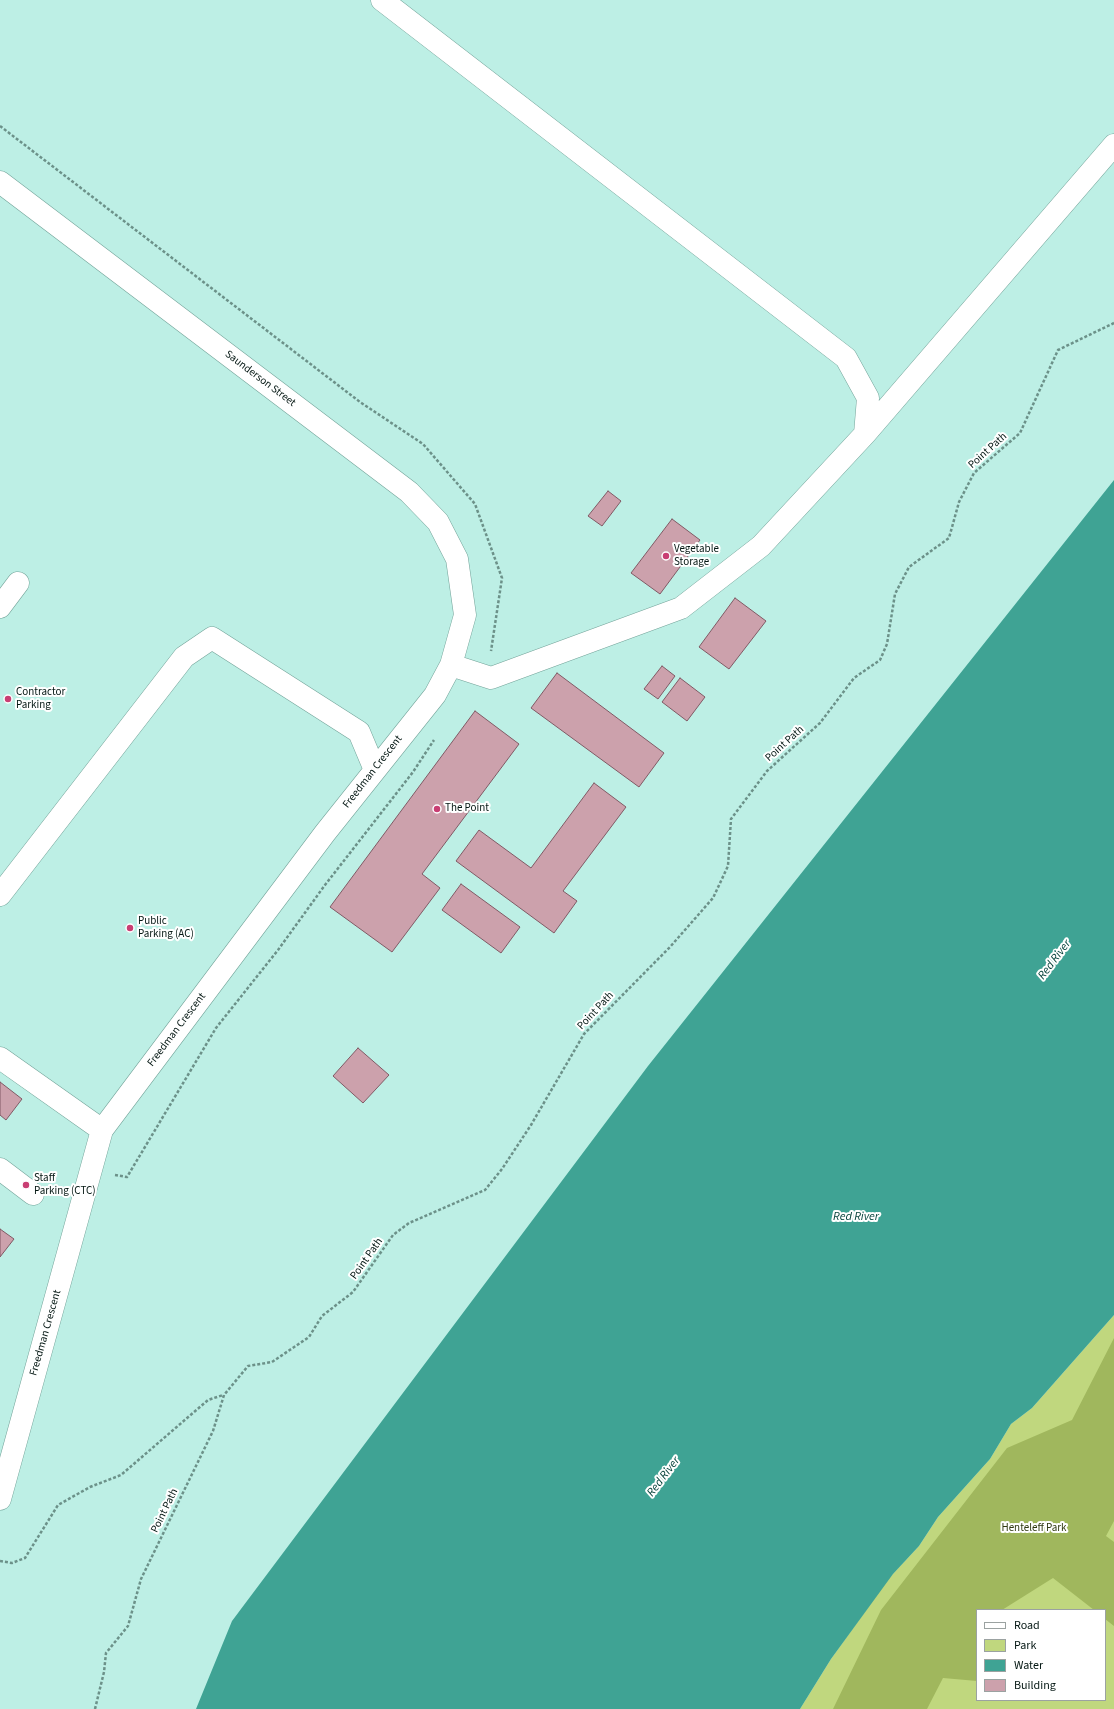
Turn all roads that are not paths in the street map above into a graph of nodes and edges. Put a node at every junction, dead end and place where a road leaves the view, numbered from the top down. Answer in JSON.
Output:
{"nodes":[{"id":1,"x":382,"y":0,"type":"edge"},
{"id":2,"x":1114,"y":145,"type":"edge"},
{"id":3,"x":0,"y":182,"type":"edge"},
{"id":4,"x":865,"y":434,"type":"junction"},
{"id":5,"x":18,"y":583,"type":"dead end"},
{"id":6,"x":0,"y":607,"type":"edge"},
{"id":7,"x":465,"y":615,"type":"joint"},
{"id":8,"x":451,"y":665,"type":"junction"},
{"id":9,"x":375,"y":770,"type":"junction"},
{"id":10,"x":0,"y":895,"type":"edge"},
{"id":11,"x":0,"y":1058,"type":"edge"},
{"id":12,"x":102,"y":1130,"type":"junction"},
{"id":13,"x":0,"y":1169,"type":"edge"},
{"id":14,"x":33,"y":1194,"type":"dead end"},
{"id":15,"x":0,"y":1499,"type":"edge"}],
"edges":[{"from":1,"to":4,"type":"street"},
{"from":2,"to":4,"type":"street"},
{"from":3,"to":7,"type":"street","name":"Saunderson Street"},
{"from":4,"to":8,"type":"street"},
{"from":5,"to":6,"type":"street"},
{"from":7,"to":8,"type":"street","name":"Freedman Crescent"},
{"from":8,"to":9,"type":"street","name":"Freedman Crescent"},
{"from":9,"to":10,"type":"street"},
{"from":9,"to":12,"type":"street","name":"Freedman Crescent"},
{"from":11,"to":12,"type":"street"},
{"from":12,"to":15,"type":"street","name":"Freedman Crescent"},
{"from":13,"to":14,"type":"street"}]}
